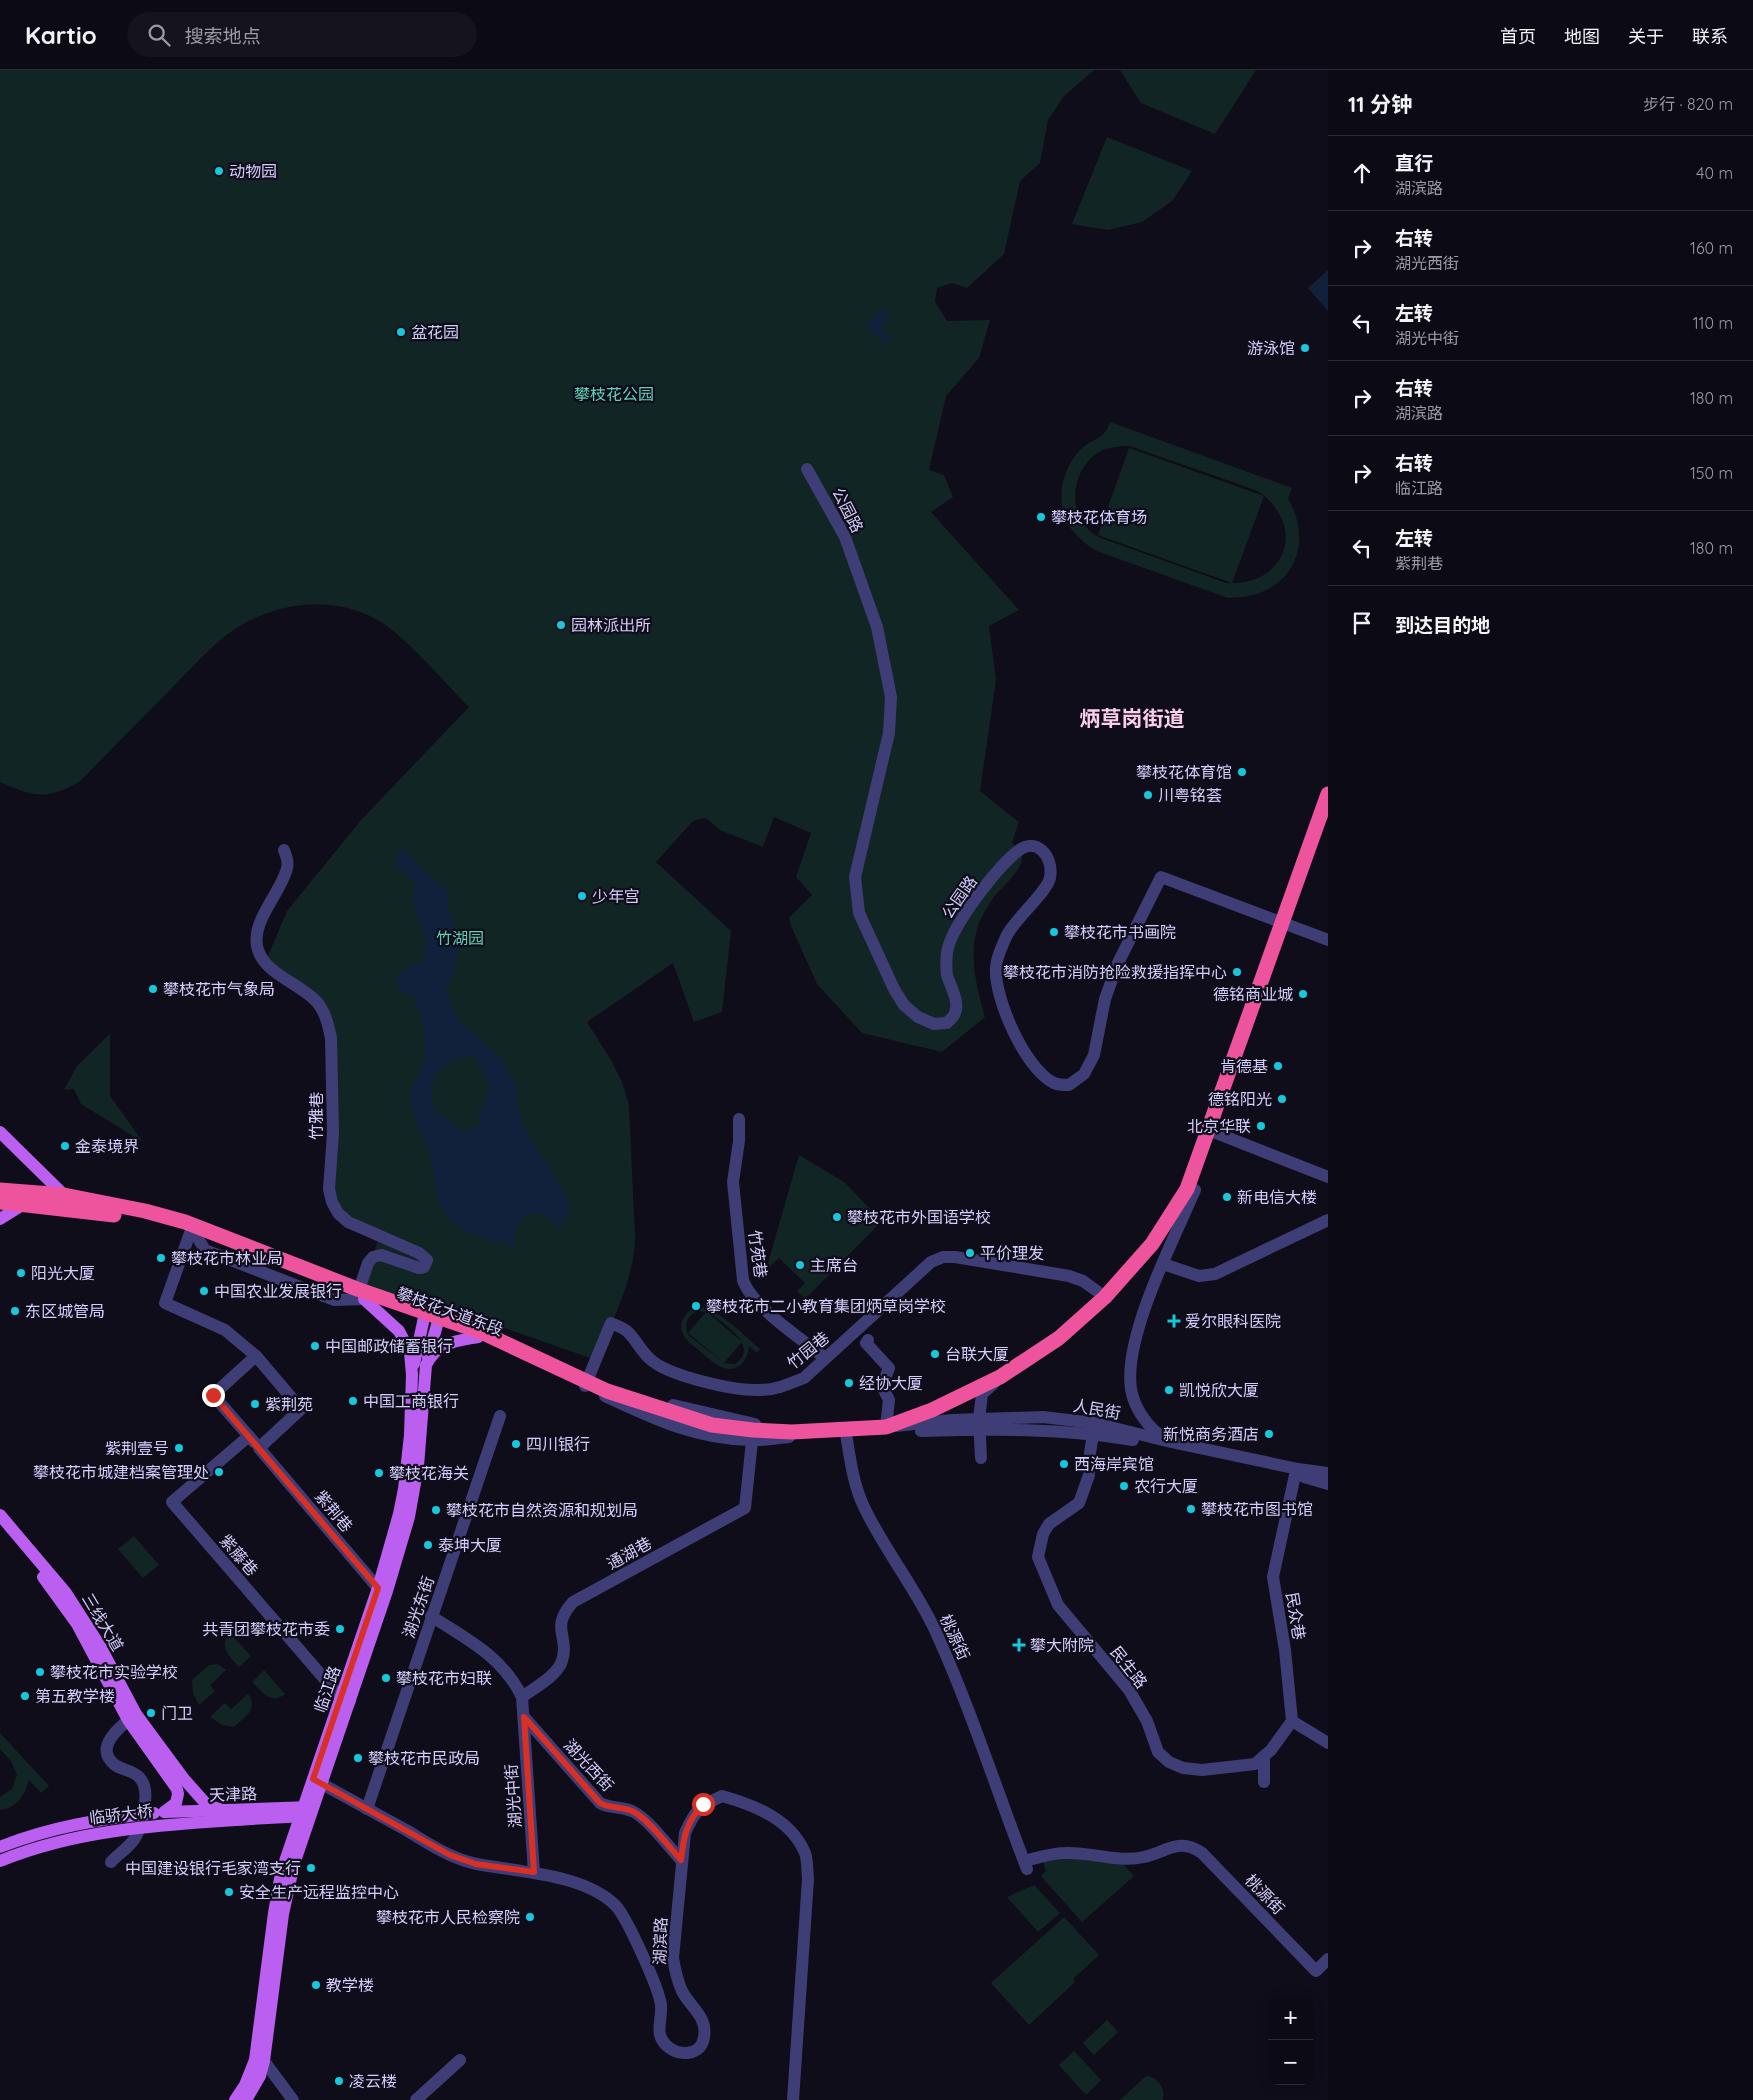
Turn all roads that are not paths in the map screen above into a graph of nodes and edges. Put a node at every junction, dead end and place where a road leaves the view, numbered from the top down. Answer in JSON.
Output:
{"nodes":[{"id":1,"x":807,"y":469,"type":"dead end"},
{"id":2,"x":1328,"y":794,"type":"edge"},
{"id":3,"x":1328,"y":821,"type":"edge"},
{"id":4,"x":284,"y":850,"type":"dead end"},
{"id":5,"x":1287,"y":924,"type":"junction"},
{"id":6,"x":1328,"y":940,"type":"edge"},
{"id":7,"x":739,"y":1119,"type":"dead end"},
{"id":8,"x":0,"y":1132,"type":"edge"},
{"id":9,"x":1216,"y":1133,"type":"junction"},
{"id":10,"x":1328,"y":1177,"type":"edge"},
{"id":11,"x":0,"y":1190,"type":"edge"},
{"id":12,"x":1195,"y":1190,"type":"junction"},
{"id":13,"x":64,"y":1196,"type":"junction"},
{"id":14,"x":0,"y":1202,"type":"edge"},
{"id":15,"x":24,"y":1204,"type":"junction"},
{"id":16,"x":0,"y":1219,"type":"edge"},
{"id":17,"x":1328,"y":1220,"type":"edge"},
{"id":18,"x":193,"y":1234,"type":"junction"},
{"id":19,"x":1163,"y":1264,"type":"junction"},
{"id":20,"x":359,"y":1295,"type":"junction"},
{"id":21,"x":1106,"y":1296,"type":"junction"},
{"id":22,"x":431,"y":1318,"type":"junction"},
{"id":23,"x":478,"y":1337,"type":"junction"},
{"id":24,"x":868,"y":1340,"type":"dead end"},
{"id":25,"x":256,"y":1356,"type":"junction"},
{"id":26,"x":825,"y":1358,"type":"junction"},
{"id":27,"x":426,"y":1365,"type":"junction"},
{"id":28,"x":412,"y":1375,"type":"junction"},
{"id":29,"x":1000,"y":1377,"type":"junction"},
{"id":30,"x":586,"y":1383,"type":"junction"},
{"id":31,"x":606,"y":1394,"type":"junction"},
{"id":32,"x":982,"y":1394,"type":"junction"},
{"id":33,"x":500,"y":1416,"type":"dead end"},
{"id":34,"x":908,"y":1425,"type":"junction"},
{"id":35,"x":979,"y":1425,"type":"junction"},
{"id":36,"x":887,"y":1430,"type":"junction"},
{"id":37,"x":792,"y":1434,"type":"junction"},
{"id":38,"x":846,"y":1434,"type":"junction"},
{"id":39,"x":1092,"y":1434,"type":"junction"},
{"id":40,"x":249,"y":1436,"type":"junction"},
{"id":41,"x":752,"y":1440,"type":"junction"},
{"id":42,"x":1171,"y":1442,"type":"junction"},
{"id":43,"x":259,"y":1448,"type":"junction"},
{"id":44,"x":1090,"y":1453,"type":"tunnel mouth"},
{"id":45,"x":981,"y":1458,"type":"dead end"},
{"id":46,"x":1297,"y":1472,"type":"junction"},
{"id":47,"x":1328,"y":1473,"type":"edge"},
{"id":48,"x":1089,"y":1475,"type":"tunnel mouth"},
{"id":49,"x":1328,"y":1479,"type":"edge"},
{"id":50,"x":1328,"y":1484,"type":"edge"},
{"id":51,"x":0,"y":1515,"type":"edge"},
{"id":52,"x":0,"y":1528,"type":"edge"},
{"id":53,"x":17,"y":1541,"type":"junction"},
{"id":54,"x":383,"y":1590,"type":"junction"},
{"id":55,"x":432,"y":1616,"type":"junction"},
{"id":56,"x":522,"y":1697,"type":"junction"},
{"id":57,"x":345,"y":1699,"type":"junction"},
{"id":58,"x":132,"y":1717,"type":"junction"},
{"id":59,"x":524,"y":1717,"type":"junction"},
{"id":60,"x":1292,"y":1721,"type":"junction"},
{"id":61,"x":1328,"y":1743,"type":"edge"},
{"id":62,"x":1264,"y":1758,"type":"junction"},
{"id":63,"x":317,"y":1781,"type":"junction"},
{"id":64,"x":179,"y":1782,"type":"junction"},
{"id":65,"x":1264,"y":1782,"type":"dead end"},
{"id":66,"x":367,"y":1809,"type":"junction"},
{"id":67,"x":225,"y":1811,"type":"junction"},
{"id":68,"x":307,"y":1812,"type":"junction"},
{"id":69,"x":159,"y":1813,"type":"junction"},
{"id":70,"x":188,"y":1818,"type":"junction"},
{"id":71,"x":0,"y":1847,"type":"edge"},
{"id":72,"x":681,"y":1860,"type":"junction"},
{"id":73,"x":0,"y":1861,"type":"edge"},
{"id":74,"x":111,"y":1862,"type":"dead end"},
{"id":75,"x":534,"y":1872,"type":"junction"},
{"id":76,"x":1328,"y":1959,"type":"edge"},
{"id":77,"x":460,"y":2060,"type":"dead end"},
{"id":78,"x":260,"y":2061,"type":"junction"},
{"id":79,"x":235,"y":2100,"type":"edge"},
{"id":80,"x":246,"y":2100,"type":"edge"},
{"id":81,"x":294,"y":2100,"type":"edge"},
{"id":82,"x":416,"y":2100,"type":"edge"},
{"id":83,"x":792,"y":2100,"type":"edge"}],
"edges":[{"from":1,"to":5,"type":"street","name":"公园路"},
{"from":2,"to":5,"type":"highway"},
{"from":3,"to":5,"type":"highway"},
{"from":4,"to":20,"type":"street","name":"竹雅巷"},
{"from":5,"to":6,"type":"street"},
{"from":5,"to":9,"type":"highway"},
{"from":5,"to":21,"type":"highway"},
{"from":7,"to":26,"type":"street","name":"竹苑巷"},
{"from":8,"to":13,"type":"main road"},
{"from":9,"to":10,"type":"street"},
{"from":9,"to":12,"type":"highway"},
{"from":11,"to":13,"type":"highway","name":"攀枝花大道东段"},
{"from":12,"to":19,"type":"street"},
{"from":12,"to":32,"type":"highway"},
{"from":13,"to":20,"type":"highway","name":"攀枝花大道东段"},
{"from":14,"to":15,"type":"highway","name":"攀枝花大道东段"},
{"from":15,"to":16,"type":"main road"},
{"from":15,"to":18,"type":"highway","name":"攀枝花大道东段"},
{"from":17,"to":19,"type":"street"},
{"from":18,"to":20,"type":"highway","name":"攀枝花大道东段"},
{"from":18,"to":25,"type":"street"},
{"from":19,"to":42,"type":"street"},
{"from":20,"to":22,"type":"highway","name":"攀枝花大道东段"},
{"from":20,"to":28,"type":"main road","name":"临江路"},
{"from":21,"to":26,"type":"street","name":"竹园巷"},
{"from":21,"to":29,"type":"highway"},
{"from":22,"to":23,"type":"highway","name":"攀枝花大道东段"},
{"from":22,"to":27,"type":"main road","name":"临江路"},
{"from":22,"to":28,"type":"main road"},
{"from":22,"to":30,"type":"highway","name":"攀枝花大道东段"},
{"from":23,"to":27,"type":"main road"},
{"from":23,"to":30,"type":"highway","name":"攀枝花大道东段"},
{"from":24,"to":36,"type":"street"},
{"from":25,"to":40,"type":"street","name":"紫荆巷"},
{"from":25,"to":43,"type":"street"},
{"from":26,"to":30,"type":"street","name":"竹园巷"},
{"from":27,"to":54,"type":"main road","name":"临江路"},
{"from":28,"to":54,"type":"main road","name":"临江路"},
{"from":29,"to":32,"type":"street"},
{"from":29,"to":36,"type":"highway"},
{"from":30,"to":31,"type":"highway","name":"攀枝花大道东段"},
{"from":31,"to":37,"type":"highway","name":"攀枝花大道东段"},
{"from":31,"to":41,"type":"street"},
{"from":32,"to":34,"type":"highway"},
{"from":32,"to":35,"type":"street"},
{"from":33,"to":55,"type":"street","name":"湖光东街"},
{"from":34,"to":35,"type":"street","name":"人民街"},
{"from":34,"to":36,"type":"highway"},
{"from":35,"to":36,"type":"street","name":"人民街"},
{"from":35,"to":39,"type":"street","name":"人民街"},
{"from":35,"to":42,"type":"street","name":"人民街"},
{"from":35,"to":45,"type":"street"},
{"from":36,"to":37,"type":"highway","name":"攀枝花大道东段"},
{"from":36,"to":38,"type":"highway","name":"攀枝花大道东段"},
{"from":37,"to":38,"type":"highway","name":"攀枝花大道东段"},
{"from":37,"to":41,"type":"street"},
{"from":38,"to":76,"type":"street","name":"桃源街"},
{"from":39,"to":44,"type":"street"},
{"from":39,"to":46,"type":"street","name":"人民街"},
{"from":40,"to":43,"type":"street","name":"紫荆巷"},
{"from":40,"to":57,"type":"street","name":"紫藤巷"},
{"from":41,"to":56,"type":"street","name":"通湖巷"},
{"from":42,"to":46,"type":"street","name":"人民街"},
{"from":43,"to":54,"type":"street","name":"紫荆巷"},
{"from":46,"to":47,"type":"street"},
{"from":46,"to":49,"type":"street"},
{"from":46,"to":50,"type":"street"},
{"from":46,"to":60,"type":"street","name":"民众巷"},
{"from":48,"to":62,"type":"street","name":"民生路"},
{"from":51,"to":53,"type":"main road","name":"三线大道"},
{"from":52,"to":53,"type":"main road","name":"三线大道"},
{"from":53,"to":58,"type":"main road","name":"三线大道"},
{"from":54,"to":57,"type":"main road","name":"临江路"},
{"from":55,"to":56,"type":"street"},
{"from":55,"to":66,"type":"street","name":"湖光东街"},
{"from":56,"to":59,"type":"street","name":"湖光中街"},
{"from":57,"to":63,"type":"main road","name":"临江路"},
{"from":58,"to":64,"type":"main road","name":"三线大道"},
{"from":58,"to":74,"type":"street"},
{"from":59,"to":72,"type":"street","name":"湖光西街"},
{"from":59,"to":75,"type":"street","name":"湖光中街"},
{"from":60,"to":61,"type":"street"},
{"from":60,"to":62,"type":"street"},
{"from":62,"to":65,"type":"street"},
{"from":63,"to":66,"type":"street","name":"湖滨路"},
{"from":63,"to":68,"type":"main road","name":"临江路"},
{"from":64,"to":67,"type":"main road"},
{"from":64,"to":69,"type":"main road"},
{"from":64,"to":70,"type":"main road"},
{"from":66,"to":75,"type":"street","name":"湖滨路"},
{"from":67,"to":68,"type":"main road","name":"天津路"},
{"from":67,"to":70,"type":"main road","name":"天津路"},
{"from":68,"to":70,"type":"main road","name":"临骄大桥","bridge":true},
{"from":68,"to":78,"type":"main road","name":"临江路"},
{"from":69,"to":70,"type":"main road","name":"天津路"},
{"from":69,"to":71,"type":"main road","name":"临骄大桥","bridge":true},
{"from":70,"to":73,"type":"main road","name":"临骄大桥","bridge":true},
{"from":72,"to":75,"type":"street","name":"湖滨路"},
{"from":72,"to":83,"type":"street","name":"湖滨路"},
{"from":77,"to":82,"type":"street"},
{"from":78,"to":79,"type":"main road","name":"临江路"},
{"from":78,"to":80,"type":"main road","name":"临江路"},
{"from":78,"to":81,"type":"street"}]}
